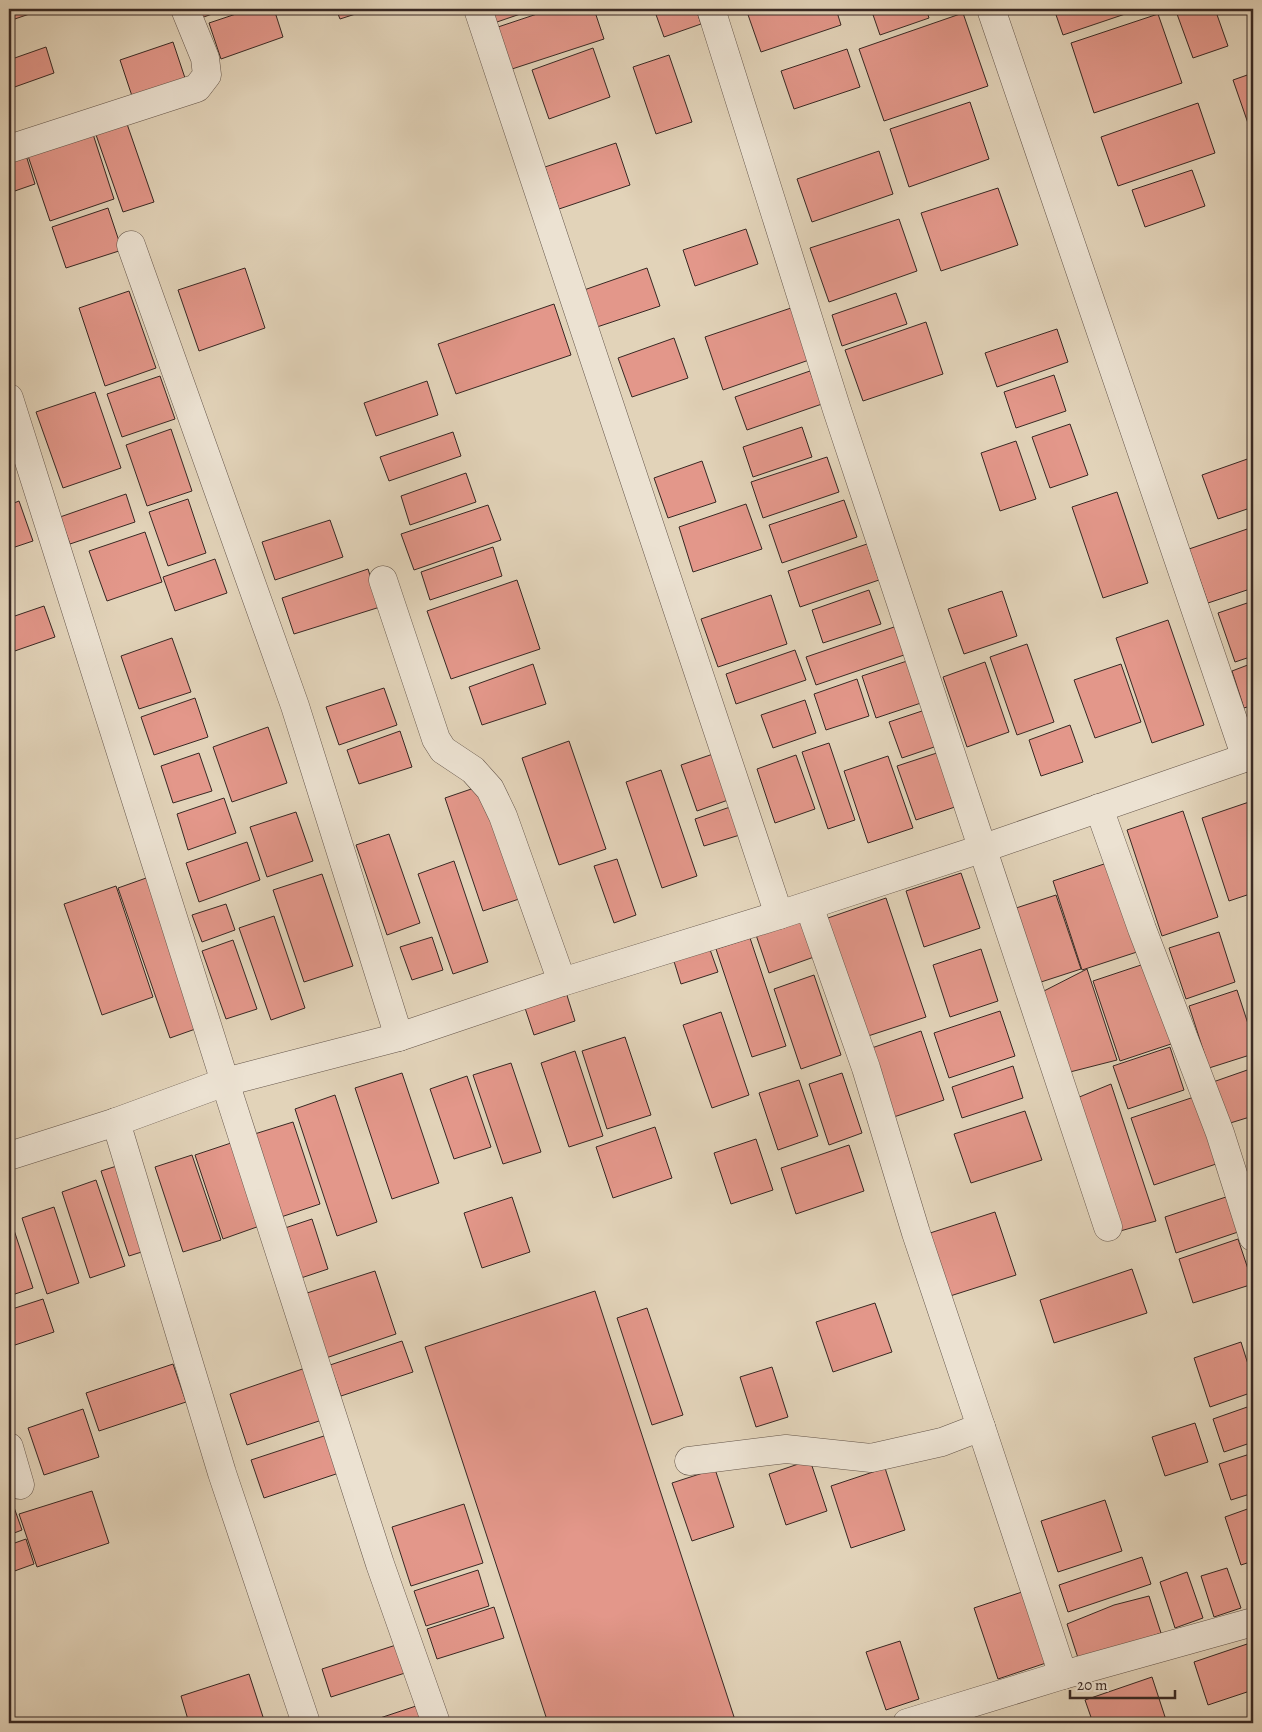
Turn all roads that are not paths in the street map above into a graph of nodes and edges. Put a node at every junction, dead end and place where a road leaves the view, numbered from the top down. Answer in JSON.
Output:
{"nodes":[{"id":1,"x":185,"y":9,"type":"edge"},
{"id":2,"x":478,"y":9,"type":"edge"},
{"id":3,"x":711,"y":9,"type":"edge"},
{"id":4,"x":991,"y":9,"type":"edge"},
{"id":5,"x":9,"y":149,"type":"edge"},
{"id":6,"x":131,"y":245,"type":"dead end"},
{"id":7,"x":9,"y":398,"type":"edge"},
{"id":8,"x":383,"y":580,"type":"dead end"},
{"id":9,"x":1250,"y":756,"type":"edge"},
{"id":10,"x":1099,"y":808,"type":"junction"},
{"id":11,"x":984,"y":848,"type":"junction"},
{"id":12,"x":809,"y":906,"type":"junction"},
{"id":13,"x":779,"y":915,"type":"junction"},
{"id":14,"x":562,"y":982,"type":"junction"},
{"id":15,"x":399,"y":1037,"type":"junction"},
{"id":16,"x":225,"y":1082,"type":"junction"},
{"id":17,"x":116,"y":1122,"type":"junction"},
{"id":18,"x":9,"y":1156,"type":"edge"},
{"id":19,"x":1108,"y":1227,"type":"dead end"},
{"id":20,"x":1253,"y":1237,"type":"edge"},
{"id":21,"x":981,"y":1427,"type":"junction"},
{"id":22,"x":9,"y":1447,"type":"edge"},
{"id":23,"x":689,"y":1460,"type":"dead end"},
{"id":24,"x":20,"y":1485,"type":"dead end"},
{"id":25,"x":1253,"y":1622,"type":"edge"},
{"id":26,"x":1063,"y":1675,"type":"junction"},
{"id":27,"x":306,"y":1723,"type":"edge"},
{"id":28,"x":436,"y":1723,"type":"edge"},
{"id":29,"x":906,"y":1723,"type":"edge"}],
"edges":[{"from":1,"to":5,"type":"street"},
{"from":2,"to":13,"type":"street"},
{"from":3,"to":11,"type":"street"},
{"from":4,"to":9,"type":"street"},
{"from":6,"to":15,"type":"street"},
{"from":7,"to":16,"type":"street"},
{"from":8,"to":14,"type":"street"},
{"from":9,"to":10,"type":"street"},
{"from":10,"to":11,"type":"street"},
{"from":10,"to":20,"type":"street"},
{"from":11,"to":12,"type":"street"},
{"from":11,"to":19,"type":"street"},
{"from":12,"to":13,"type":"street"},
{"from":12,"to":21,"type":"street"},
{"from":13,"to":14,"type":"street"},
{"from":14,"to":15,"type":"street"},
{"from":15,"to":16,"type":"street"},
{"from":16,"to":17,"type":"street"},
{"from":16,"to":28,"type":"street"},
{"from":17,"to":18,"type":"street"},
{"from":17,"to":27,"type":"street"},
{"from":21,"to":23,"type":"street"},
{"from":21,"to":26,"type":"street"},
{"from":22,"to":24,"type":"street"},
{"from":25,"to":26,"type":"street"},
{"from":26,"to":29,"type":"street"}]}
